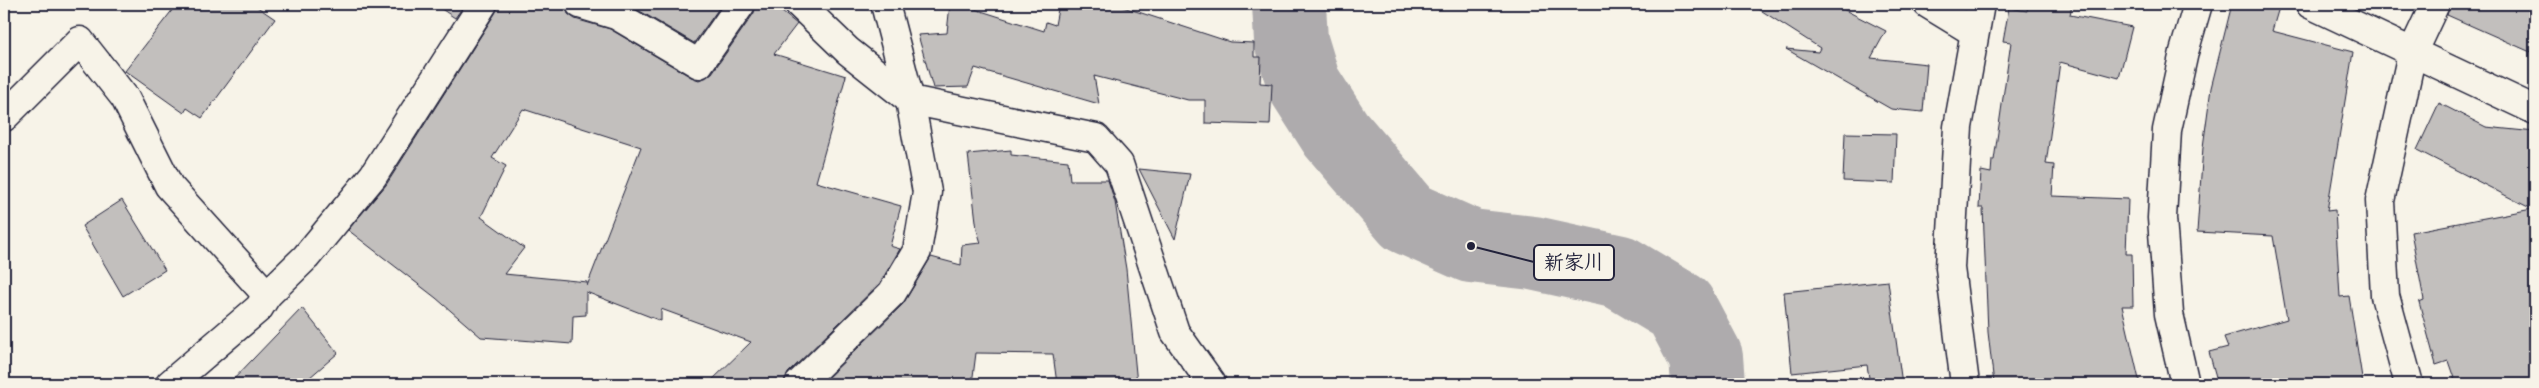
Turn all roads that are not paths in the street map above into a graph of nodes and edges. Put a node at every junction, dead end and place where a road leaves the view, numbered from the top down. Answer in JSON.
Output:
{"nodes":[{"id":1,"x":483,"y":4,"type":"edge"},
{"id":2,"x":580,"y":4,"type":"edge"},
{"id":3,"x":741,"y":4,"type":"edge"},
{"id":4,"x":799,"y":4,"type":"edge"},
{"id":5,"x":885,"y":4,"type":"edge"},
{"id":6,"x":1928,"y":4,"type":"edge"},
{"id":7,"x":1980,"y":4,"type":"edge"},
{"id":8,"x":2198,"y":4,"type":"edge"},
{"id":9,"x":2310,"y":4,"type":"edge"},
{"id":10,"x":2435,"y":4,"type":"edge"},
{"id":11,"x":1974,"y":32,"type":"junction"},
{"id":12,"x":2412,"y":53,"type":"junction"},
{"id":13,"x":910,"y":100,"type":"junction"},
{"id":14,"x":2535,"y":110,"type":"edge"},
{"id":15,"x":4,"y":117,"type":"edge"},
{"id":16,"x":267,"y":295,"type":"junction"},
{"id":17,"x":170,"y":384,"type":"edge"},
{"id":18,"x":799,"y":384,"type":"edge"},
{"id":19,"x":1212,"y":384,"type":"edge"},
{"id":20,"x":1965,"y":384,"type":"edge"},
{"id":21,"x":2185,"y":384,"type":"edge"},
{"id":22,"x":2409,"y":384,"type":"edge"}],
"edges":[{"from":1,"to":16,"type":"street"},
{"from":2,"to":3,"type":"street"},
{"from":4,"to":13,"type":"street"},
{"from":5,"to":13,"type":"street"},
{"from":6,"to":11,"type":"street"},
{"from":7,"to":11,"type":"street"},
{"from":8,"to":21,"type":"street"},
{"from":9,"to":12,"type":"street"},
{"from":10,"to":12,"type":"street"},
{"from":11,"to":20,"type":"street"},
{"from":12,"to":14,"type":"street"},
{"from":12,"to":22,"type":"street"},
{"from":13,"to":18,"type":"street"},
{"from":13,"to":19,"type":"street"},
{"from":15,"to":16,"type":"street"},
{"from":16,"to":17,"type":"street"}]}
